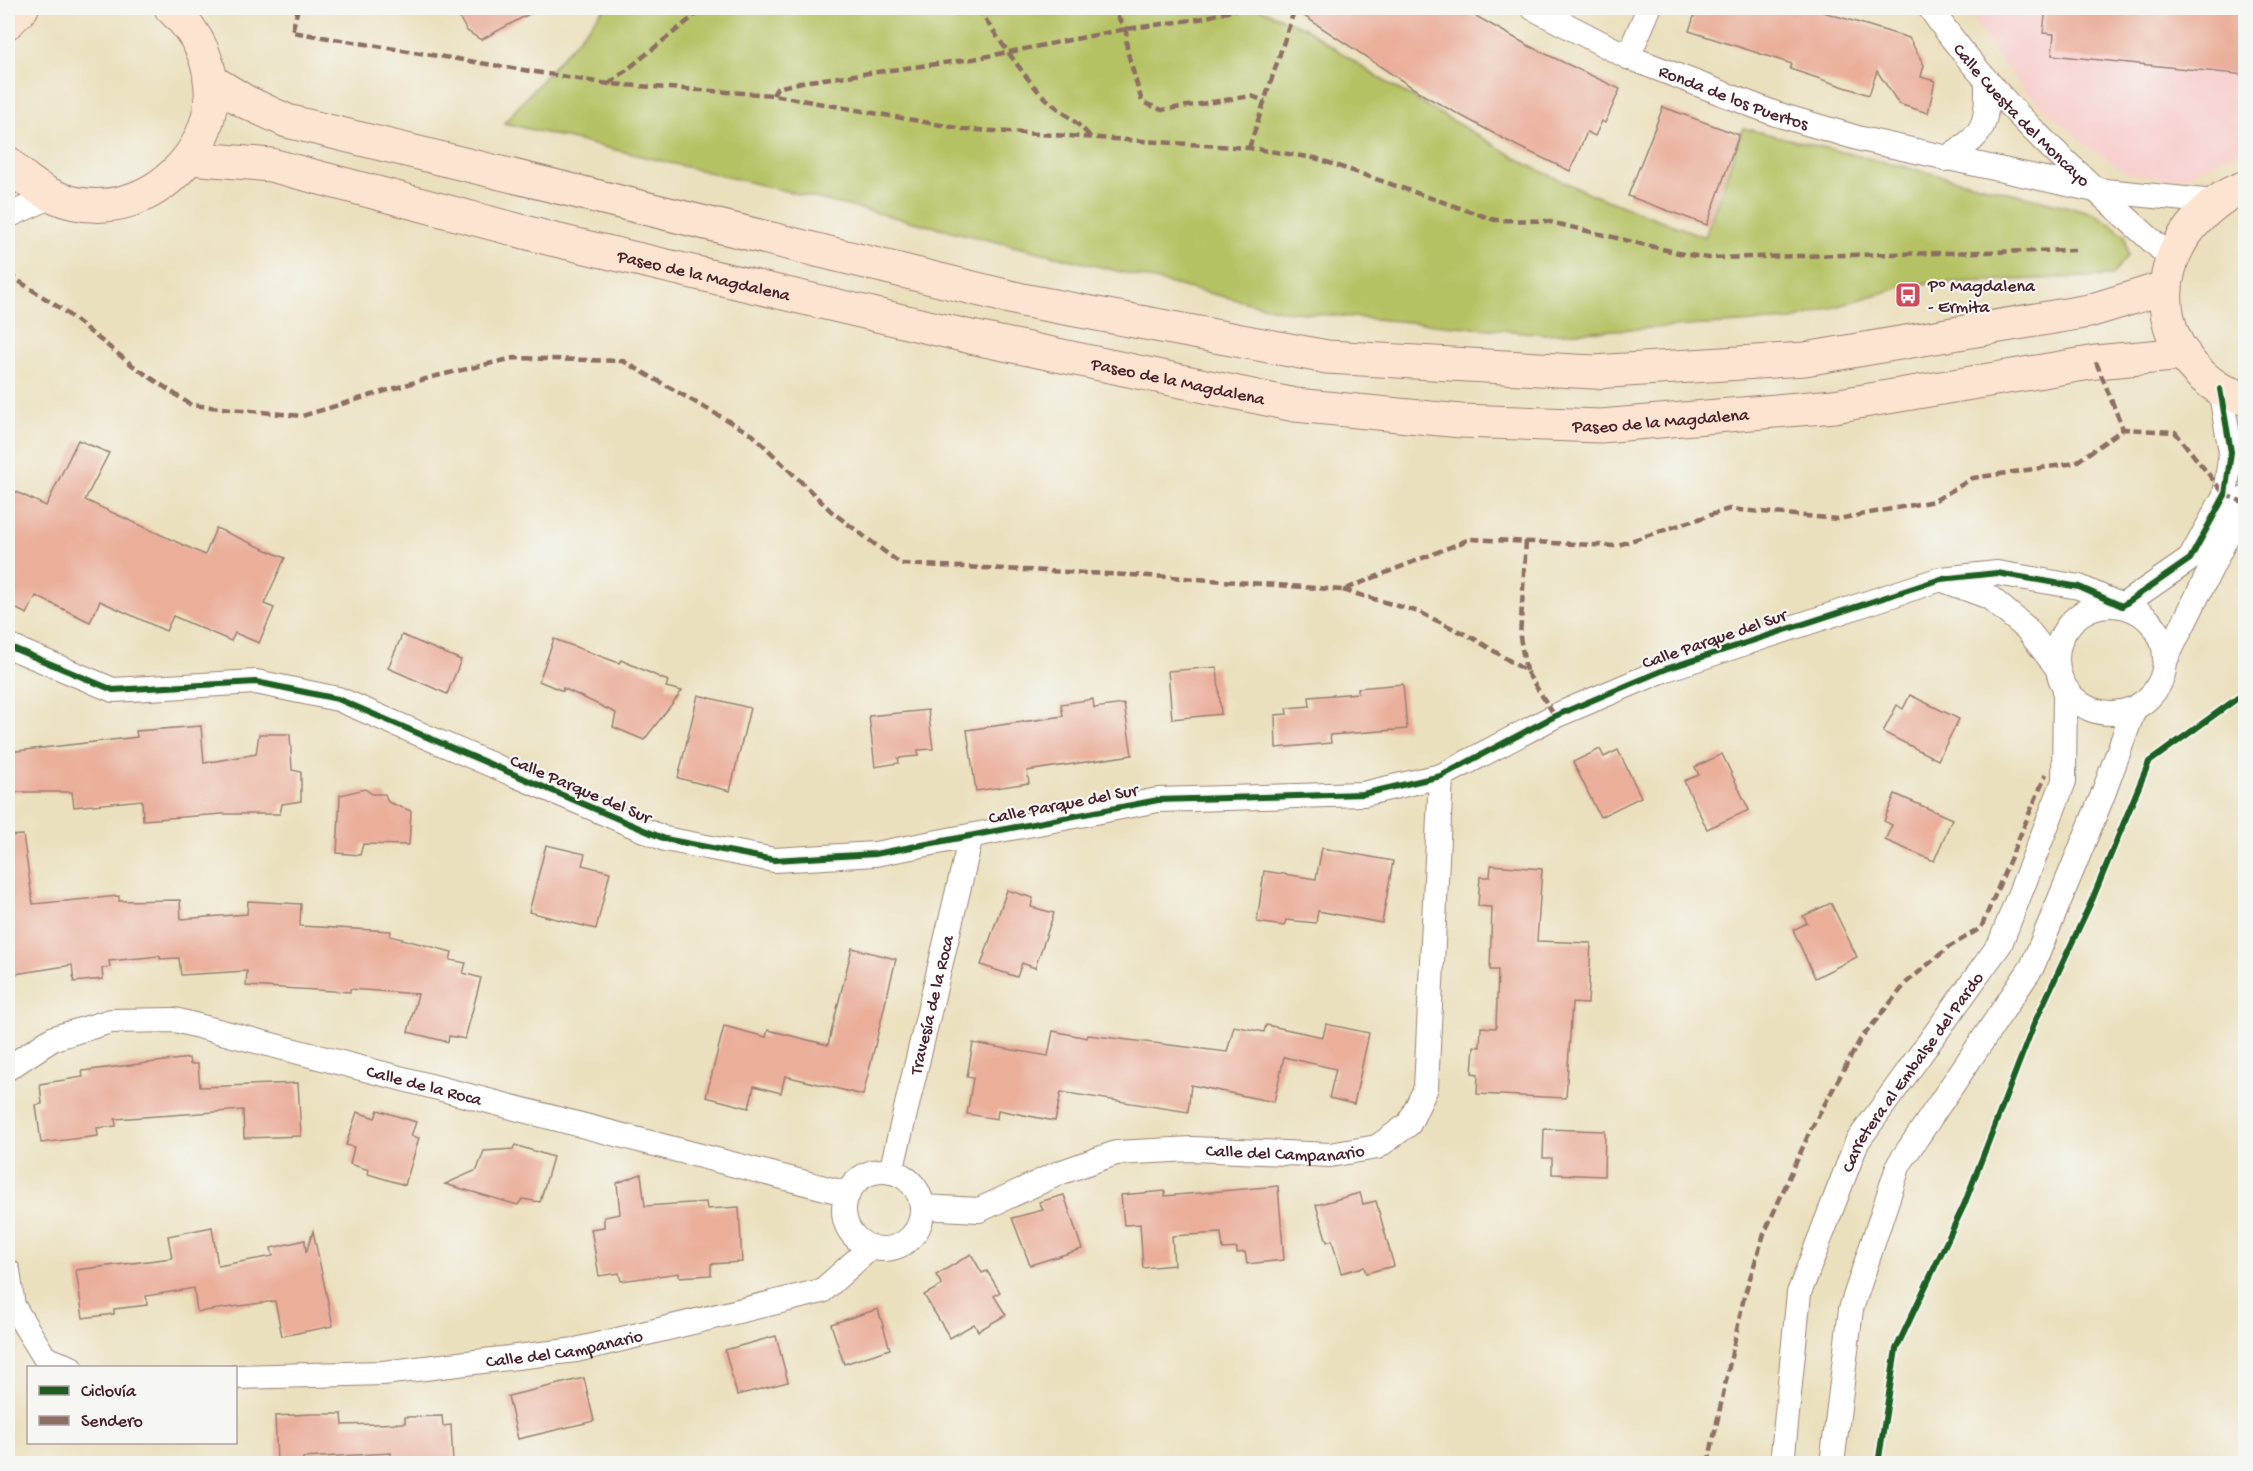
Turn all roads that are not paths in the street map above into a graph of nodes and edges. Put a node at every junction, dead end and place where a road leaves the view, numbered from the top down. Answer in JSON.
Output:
{"nodes":[{"id":1,"x":171,"y":8,"type":"edge"},
{"id":2,"x":1533,"y":8,"type":"edge"},
{"id":3,"x":1649,"y":8,"type":"edge"},
{"id":4,"x":1930,"y":8,"type":"edge"},
{"id":5,"x":1628,"y":57,"type":"junction"},
{"id":6,"x":210,"y":80,"type":"junction"},
{"id":7,"x":1987,"y":83,"type":"junction"},
{"id":8,"x":190,"y":158,"type":"junction"},
{"id":9,"x":1945,"y":159,"type":"junction"},
{"id":10,"x":8,"y":163,"type":"edge"},
{"id":11,"x":2246,"y":187,"type":"edge"},
{"id":12,"x":2095,"y":190,"type":"junction"},
{"id":13,"x":50,"y":197,"type":"junction"},
{"id":14,"x":2215,"y":202,"type":"junction"},
{"id":15,"x":8,"y":216,"type":"edge"},
{"id":16,"x":2168,"y":273,"type":"junction"},
{"id":17,"x":2184,"y":354,"type":"junction"},
{"id":18,"x":2233,"y":394,"type":"edge"},
{"id":19,"x":2246,"y":498,"type":"edge"},
{"id":20,"x":1941,"y":579,"type":"junction"},
{"id":21,"x":2122,"y":606,"type":"junction"},
{"id":22,"x":8,"y":646,"type":"edge"},
{"id":23,"x":2165,"y":661,"type":"junction"},
{"id":24,"x":2056,"y":666,"type":"junction"},
{"id":25,"x":2065,"y":690,"type":"junction"},
{"id":26,"x":2134,"y":709,"type":"junction"},
{"id":27,"x":1441,"y":776,"type":"junction"},
{"id":28,"x":971,"y":836,"type":"junction"},
{"id":29,"x":8,"y":1068,"type":"edge"},
{"id":30,"x":891,"y":1172,"type":"junction"},
{"id":31,"x":848,"y":1194,"type":"junction"},
{"id":32,"x":922,"y":1207,"type":"junction"},
{"id":33,"x":871,"y":1247,"type":"junction"},
{"id":34,"x":8,"y":1270,"type":"edge"},
{"id":35,"x":66,"y":1366,"type":"edge"},
{"id":36,"x":237,"y":1377,"type":"edge"},
{"id":37,"x":1782,"y":1464,"type":"edge"},
{"id":38,"x":1832,"y":1464,"type":"edge"}],
"edges":[{"from":1,"to":6,"type":"main road"},
{"from":2,"to":5,"type":"street","name":"Ronda de los Puertos"},
{"from":3,"to":5,"type":"street"},
{"from":4,"to":7,"type":"street","name":"Calle Cuesta del Moncayo"},
{"from":5,"to":9,"type":"street","name":"Ronda de los Puertos"},
{"from":6,"to":8,"type":"main road"},
{"from":6,"to":16,"type":"main road"},
{"from":7,"to":9,"type":"street"},
{"from":7,"to":12,"type":"street","name":"Calle Cuesta del Moncayo"},
{"from":8,"to":13,"type":"main road"},
{"from":8,"to":17,"type":"main road","name":"Paseo de la Magdalena"},
{"from":9,"to":12,"type":"street","name":"Ronda de los Puertos"},
{"from":10,"to":13,"type":"main road"},
{"from":11,"to":14,"type":"main road"},
{"from":12,"to":14,"type":"street","name":"Calle Cuesta del Moncayo"},
{"from":12,"to":16,"type":"street","name":"Calle Cuesta del Moncayo"},
{"from":13,"to":15,"type":"street"},
{"from":14,"to":16,"type":"main road"},
{"from":16,"to":17,"type":"main road"},
{"from":17,"to":18,"type":"main road"},
{"from":18,"to":21,"type":"street"},
{"from":19,"to":23,"type":"street"},
{"from":20,"to":21,"type":"street","name":"Calle Parque del Sur"},
{"from":20,"to":24,"type":"street"},
{"from":20,"to":27,"type":"street","name":"Calle Parque del Sur"},
{"from":21,"to":23,"type":"street"},
{"from":21,"to":24,"type":"street"},
{"from":22,"to":28,"type":"street","name":"Calle Parque del Sur"},
{"from":23,"to":26,"type":"street"},
{"from":24,"to":25,"type":"street"},
{"from":25,"to":26,"type":"street"},
{"from":25,"to":37,"type":"street","name":"Carretera al Embalse del Pardo"},
{"from":26,"to":38,"type":"street"},
{"from":27,"to":28,"type":"street","name":"Calle Parque del Sur"},
{"from":27,"to":32,"type":"street","name":"Calle del Campanario"},
{"from":28,"to":30,"type":"street","name":"Travesía de la Roca"},
{"from":29,"to":31,"type":"street","name":"Calle de la Roca"},
{"from":30,"to":31,"type":"street"},
{"from":30,"to":32,"type":"street"},
{"from":31,"to":33,"type":"street"},
{"from":32,"to":33,"type":"street"},
{"from":33,"to":36,"type":"street","name":"Calle del Campanario"},
{"from":34,"to":35,"type":"street"}]}
